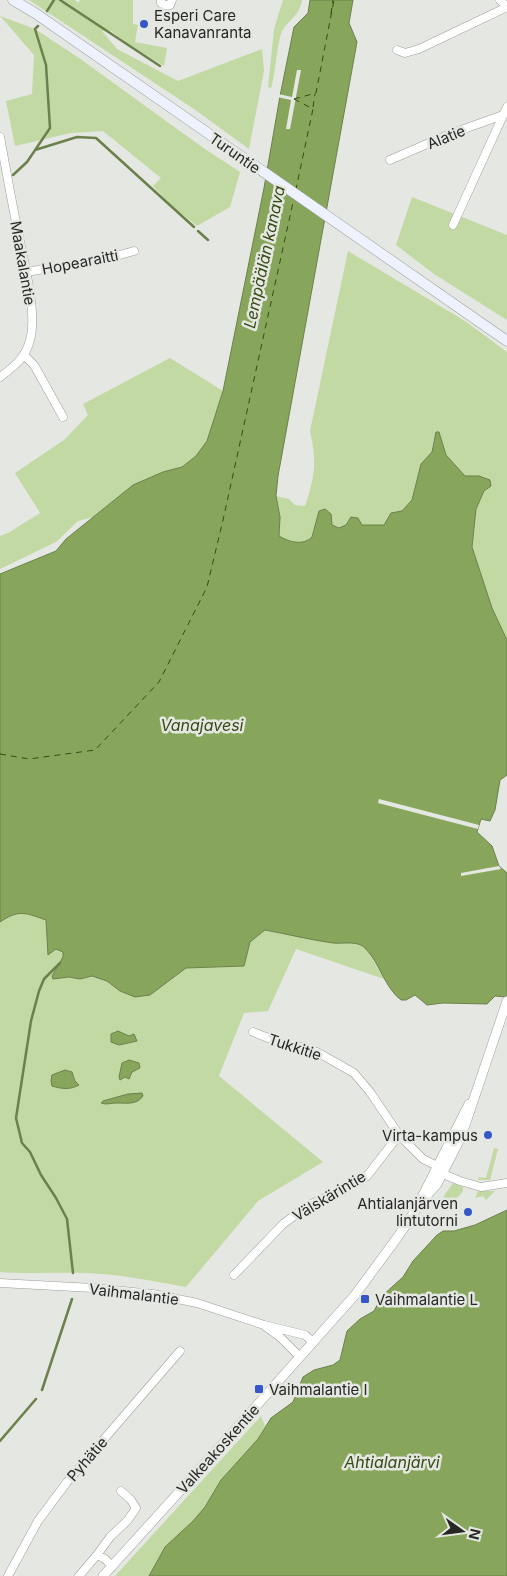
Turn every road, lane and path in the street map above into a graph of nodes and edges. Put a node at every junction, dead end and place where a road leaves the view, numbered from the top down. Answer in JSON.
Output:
{"nodes":[{"id":1,"x":13,"y":0,"type":"edge"},
{"id":2,"x":161,"y":0,"type":"edge"},
{"id":3,"x":172,"y":0,"type":"edge"},
{"id":4,"x":500,"y":0,"type":"edge"},
{"id":5,"x":397,"y":50,"type":"dead end"},
{"id":6,"x":507,"y":107,"type":"edge"},
{"id":7,"x":503,"y":115,"type":"junction"},
{"id":8,"x":0,"y":138,"type":"edge"},
{"id":9,"x":390,"y":160,"type":"dead end"},
{"id":10,"x":453,"y":225,"type":"dead end"},
{"id":11,"x":134,"y":251,"type":"dead end"},
{"id":12,"x":26,"y":272,"type":"junction"},
{"id":13,"x":507,"y":341,"type":"edge"},
{"id":14,"x":24,"y":355,"type":"junction"},
{"id":15,"x":0,"y":377,"type":"edge"},
{"id":16,"x":63,"y":417,"type":"dead end"},
{"id":17,"x":506,"y":1004,"type":"edge"},
{"id":18,"x":253,"y":1032,"type":"dead end"},
{"id":19,"x":399,"y":1136,"type":"junction"},
{"id":20,"x":440,"y":1170,"type":"junction"},
{"id":21,"x":507,"y":1183,"type":"edge"},
{"id":22,"x":234,"y":1275,"type":"dead end"},
{"id":23,"x":0,"y":1283,"type":"edge"},
{"id":24,"x":264,"y":1325,"type":"junction"},
{"id":25,"x":313,"y":1342,"type":"junction"},
{"id":26,"x":180,"y":1351,"type":"dead end"},
{"id":27,"x":300,"y":1357,"type":"junction"},
{"id":28,"x":122,"y":1492,"type":"dead end"},
{"id":29,"x":97,"y":1555,"type":"junction"},
{"id":30,"x":112,"y":1566,"type":"junction"},
{"id":31,"x":8,"y":1576,"type":"edge"},
{"id":32,"x":79,"y":1576,"type":"edge"},
{"id":33,"x":103,"y":1576,"type":"edge"}],
"edges":[{"from":1,"to":13,"type":"main road","name":"Turuntie"},
{"from":2,"to":3,"type":"street"},
{"from":4,"to":5,"type":"street"},
{"from":6,"to":7,"type":"street"},
{"from":7,"to":9,"type":"street","name":"Alatie"},
{"from":7,"to":10,"type":"street"},
{"from":8,"to":12,"type":"street","name":"Maakalantie"},
{"from":11,"to":12,"type":"street","name":"Hopearaitti"},
{"from":12,"to":14,"type":"street","name":"Maakalantie"},
{"from":14,"to":15,"type":"street","name":"Maakalantie"},
{"from":14,"to":16,"type":"street"},
{"from":17,"to":20,"type":"street","name":"Valkeakoskentie"},
{"from":18,"to":19,"type":"street","name":"Tukkitie"},
{"from":19,"to":20,"type":"street","name":"Tukkitie"},
{"from":19,"to":22,"type":"street","name":"Välskärintie"},
{"from":20,"to":21,"type":"street","name":"Tukkitie"},
{"from":20,"to":25,"type":"street","name":"Valkeakoskentie"},
{"from":23,"to":24,"type":"street","name":"Vaihmalantie"},
{"from":24,"to":25,"type":"street","name":"Vaihmalantie"},
{"from":24,"to":27,"type":"street","name":"Vaihmalantie"},
{"from":25,"to":27,"type":"street","name":"Valkeakoskentie"},
{"from":26,"to":31,"type":"street","name":"Pyhätie"},
{"from":27,"to":30,"type":"street","name":"Valkeakoskentie"},
{"from":28,"to":29,"type":"street"},
{"from":29,"to":30,"type":"street"},
{"from":29,"to":32,"type":"street"},
{"from":30,"to":33,"type":"street","name":"Valkeakoskentie"}]}
